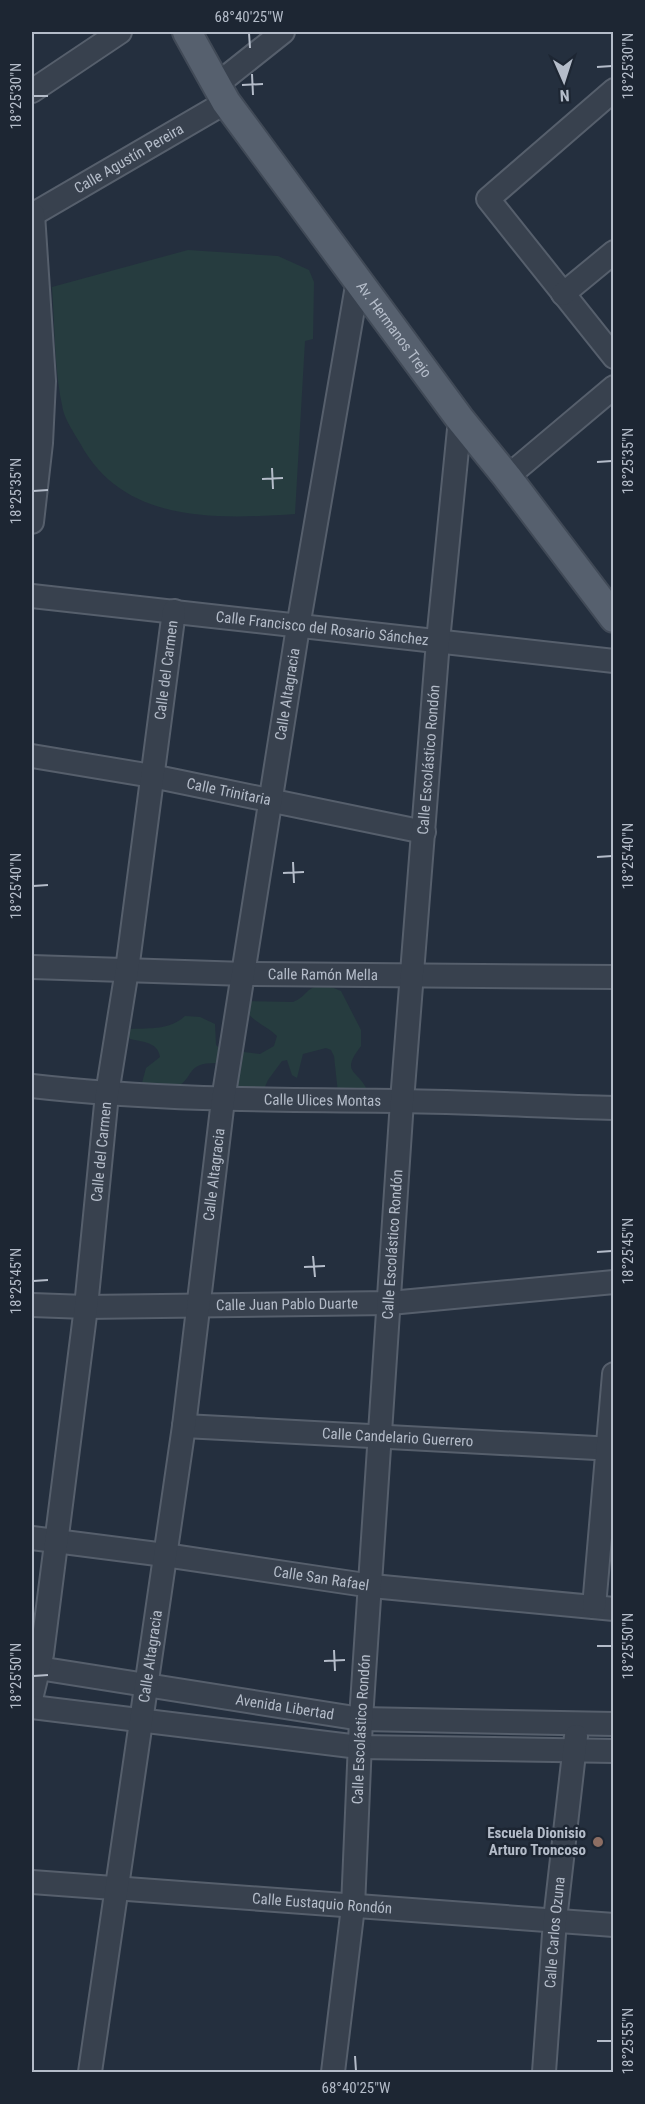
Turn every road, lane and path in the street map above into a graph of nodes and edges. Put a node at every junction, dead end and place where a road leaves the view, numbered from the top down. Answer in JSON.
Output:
{"nodes":[{"id":1,"x":120,"y":32,"type":"edge"},
{"id":2,"x":188,"y":32,"type":"edge"},
{"id":3,"x":283,"y":32,"type":"edge"},
{"id":4,"x":614,"y":90,"type":"edge"},
{"id":5,"x":32,"y":92,"type":"edge"},
{"id":6,"x":221,"y":94,"type":"junction"},
{"id":7,"x":34,"y":208,"type":"edge"},
{"id":8,"x":614,"y":252,"type":"edge"},
{"id":9,"x":358,"y":280,"type":"junction"},
{"id":10,"x":563,"y":294,"type":"junction"},
{"id":11,"x":614,"y":357,"type":"edge"},
{"id":12,"x":614,"y":387,"type":"edge"},
{"id":13,"x":460,"y":418,"type":"junction"},
{"id":14,"x":507,"y":477,"type":"junction"},
{"id":15,"x":32,"y":522,"type":"edge"},
{"id":16,"x":32,"y":596,"type":"edge"},
{"id":17,"x":174,"y":611,"type":"junction"},
{"id":18,"x":614,"y":618,"type":"edge"},
{"id":19,"x":298,"y":627,"type":"junction"},
{"id":20,"x":438,"y":641,"type":"junction"},
{"id":21,"x":614,"y":661,"type":"edge"},
{"id":22,"x":32,"y":756,"type":"edge"},
{"id":23,"x":152,"y":776,"type":"junction"},
{"id":24,"x":270,"y":802,"type":"junction"},
{"id":25,"x":424,"y":832,"type":"junction"},
{"id":26,"x":32,"y":967,"type":"edge"},
{"id":27,"x":127,"y":970,"type":"junction"},
{"id":28,"x":245,"y":974,"type":"junction"},
{"id":29,"x":414,"y":974,"type":"junction"},
{"id":30,"x":614,"y":976,"type":"edge"},
{"id":31,"x":32,"y":1086,"type":"edge"},
{"id":32,"x":107,"y":1094,"type":"junction"},
{"id":33,"x":222,"y":1100,"type":"junction"},
{"id":34,"x":402,"y":1101,"type":"junction"},
{"id":35,"x":614,"y":1108,"type":"edge"},
{"id":36,"x":614,"y":1282,"type":"edge"},
{"id":37,"x":390,"y":1303,"type":"junction"},
{"id":38,"x":32,"y":1305,"type":"edge"},
{"id":39,"x":196,"y":1306,"type":"junction"},
{"id":40,"x":86,"y":1307,"type":"junction"},
{"id":41,"x":614,"y":1374,"type":"edge"},
{"id":42,"x":184,"y":1426,"type":"junction"},
{"id":43,"x":379,"y":1437,"type":"junction"},
{"id":44,"x":610,"y":1448,"type":"edge"},
{"id":45,"x":32,"y":1538,"type":"edge"},
{"id":46,"x":55,"y":1541,"type":"junction"},
{"id":47,"x":165,"y":1555,"type":"junction"},
{"id":48,"x":372,"y":1586,"type":"junction"},
{"id":49,"x":604,"y":1608,"type":"edge"},
{"id":50,"x":35,"y":1668,"type":"edge"},
{"id":51,"x":147,"y":1686,"type":"junction"},
{"id":52,"x":32,"y":1695,"type":"edge"},
{"id":53,"x":32,"y":1707,"type":"edge"},
{"id":54,"x":361,"y":1719,"type":"junction"},
{"id":55,"x":143,"y":1720,"type":"junction"},
{"id":56,"x":579,"y":1723,"type":"junction"},
{"id":57,"x":614,"y":1724,"type":"edge"},
{"id":58,"x":359,"y":1747,"type":"junction"},
{"id":59,"x":574,"y":1750,"type":"junction"},
{"id":60,"x":614,"y":1751,"type":"edge"},
{"id":61,"x":32,"y":1882,"type":"edge"},
{"id":62,"x":118,"y":1888,"type":"junction"},
{"id":63,"x":353,"y":1907,"type":"junction"},
{"id":64,"x":555,"y":1920,"type":"junction"},
{"id":65,"x":614,"y":1925,"type":"edge"},
{"id":66,"x":90,"y":2073,"type":"edge"},
{"id":67,"x":333,"y":2073,"type":"edge"},
{"id":68,"x":544,"y":2073,"type":"edge"}],
"edges":[{"from":1,"to":5,"type":"street"},
{"from":2,"to":6,"type":"main road","name":"Av. Hermanos Trejo"},
{"from":3,"to":6,"type":"street","name":"Calle Agustín Pereira"},
{"from":4,"to":10,"type":"street"},
{"from":6,"to":7,"type":"street","name":"Calle Agustín Pereira"},
{"from":6,"to":9,"type":"main road","name":"Av. Hermanos Trejo"},
{"from":7,"to":15,"type":"street"},
{"from":8,"to":10,"type":"street"},
{"from":9,"to":13,"type":"main road","name":"Av. Hermanos Trejo"},
{"from":9,"to":19,"type":"street","name":"Calle Altagracia"},
{"from":10,"to":11,"type":"street"},
{"from":12,"to":14,"type":"street"},
{"from":13,"to":14,"type":"main road","name":"Av. Hermanos Trejo"},
{"from":13,"to":20,"type":"street","name":"Calle Escolástico Rondón"},
{"from":14,"to":18,"type":"main road","name":"Av. Hermanos Trejo"},
{"from":16,"to":17,"type":"street","name":"Calle Francisco del Rosario Sánchez"},
{"from":17,"to":19,"type":"street","name":"Calle Francisco del Rosario Sánchez"},
{"from":17,"to":23,"type":"street","name":"Calle del Carmen"},
{"from":19,"to":20,"type":"street","name":"Calle Francisco del Rosario Sánchez"},
{"from":19,"to":24,"type":"street","name":"Calle Altagracia"},
{"from":20,"to":21,"type":"street","name":"Calle Francisco del Rosario Sánchez"},
{"from":20,"to":25,"type":"street","name":"Calle Escolástico Rondón"},
{"from":22,"to":23,"type":"street","name":"Calle Trinitaria"},
{"from":23,"to":24,"type":"street","name":"Calle Trinitaria"},
{"from":23,"to":27,"type":"street","name":"Calle del Carmen"},
{"from":24,"to":25,"type":"street","name":"Calle Trinitaria"},
{"from":24,"to":28,"type":"street","name":"Calle Altagracia"},
{"from":25,"to":29,"type":"street","name":"Calle Escolástico Rondón"},
{"from":26,"to":27,"type":"street","name":"Calle Ramón Mella"},
{"from":27,"to":28,"type":"street","name":"Calle Ramón Mella"},
{"from":27,"to":32,"type":"street","name":"Calle del Carmen"},
{"from":28,"to":29,"type":"street","name":"Calle Ramón Mella"},
{"from":28,"to":33,"type":"street","name":"Calle Altagracia"},
{"from":29,"to":30,"type":"street","name":"Calle Ramón Mella"},
{"from":29,"to":34,"type":"street","name":"Calle Escolástico Rondón"},
{"from":31,"to":32,"type":"street","name":"Calle Ulices Montas"},
{"from":32,"to":33,"type":"street","name":"Calle Ulices Montas"},
{"from":32,"to":40,"type":"street","name":"Calle del Carmen"},
{"from":33,"to":34,"type":"street","name":"Calle Ulices Montas"},
{"from":33,"to":39,"type":"street","name":"Calle Altagracia"},
{"from":34,"to":35,"type":"street","name":"Calle Ulices Montas"},
{"from":34,"to":37,"type":"street","name":"Calle Escolástico Rondón"},
{"from":36,"to":37,"type":"street","name":"Calle Juan Pablo Duarte"},
{"from":37,"to":39,"type":"street","name":"Calle Juan Pablo Duarte"},
{"from":37,"to":43,"type":"street","name":"Calle Escolástico Rondón"},
{"from":38,"to":40,"type":"street","name":"Calle Juan Pablo Duarte"},
{"from":39,"to":40,"type":"street","name":"Calle Juan Pablo Duarte"},
{"from":39,"to":42,"type":"street","name":"Calle Altagracia"},
{"from":40,"to":46,"type":"street","name":"Calle del Carmen"},
{"from":41,"to":44,"type":"street"},
{"from":42,"to":43,"type":"street","name":"Calle Candelario Guerrero"},
{"from":42,"to":47,"type":"street","name":"Calle Altagracia"},
{"from":43,"to":44,"type":"street","name":"Calle Candelario Guerrero"},
{"from":43,"to":48,"type":"street","name":"Calle Escolástico Rondón"},
{"from":44,"to":49,"type":"street"},
{"from":45,"to":46,"type":"street","name":"Calle San Rafael"},
{"from":46,"to":47,"type":"street","name":"Calle San Rafael"},
{"from":46,"to":50,"type":"street","name":"Calle del Carmen"},
{"from":47,"to":48,"type":"street","name":"Calle San Rafael"},
{"from":47,"to":51,"type":"street","name":"Calle Altagracia"},
{"from":48,"to":49,"type":"street","name":"Calle San Rafael"},
{"from":48,"to":54,"type":"street","name":"Calle Escolástico Rondón"},
{"from":50,"to":51,"type":"street","name":"Avenida Libertad"},
{"from":50,"to":52,"type":"street","name":"Calle del Carmen"},
{"from":51,"to":54,"type":"street","name":"Avenida Libertad"},
{"from":51,"to":55,"type":"street","name":"Calle Altagracia"},
{"from":53,"to":55,"type":"street","name":"Avenida Libertad"},
{"from":54,"to":56,"type":"street","name":"Avenida Libertad"},
{"from":54,"to":58,"type":"street","name":"Calle Escolástico Rondón"},
{"from":55,"to":58,"type":"street","name":"Avenida Libertad"},
{"from":55,"to":62,"type":"street","name":"Calle Altagracia"},
{"from":56,"to":57,"type":"street","name":"Avenida Libertad"},
{"from":56,"to":59,"type":"street","name":"Calle Carlos Ozuna"},
{"from":58,"to":59,"type":"street","name":"Avenida Libertad"},
{"from":58,"to":63,"type":"street","name":"Calle Escolástico Rondón"},
{"from":59,"to":60,"type":"street","name":"Avenida Libertad"},
{"from":59,"to":64,"type":"street","name":"Calle Carlos Ozuna"},
{"from":61,"to":62,"type":"street","name":"Calle Eustaquio Rondón"},
{"from":62,"to":63,"type":"street","name":"Calle Eustaquio Rondón"},
{"from":62,"to":66,"type":"street","name":"Calle Altagracia"},
{"from":63,"to":64,"type":"street","name":"Calle Eustaquio Rondón"},
{"from":63,"to":67,"type":"street","name":"Calle Escolástico Rondón"},
{"from":64,"to":65,"type":"street","name":"Calle Eustaquio Rondón"},
{"from":64,"to":68,"type":"street","name":"Calle Carlos Ozuna"}]}
